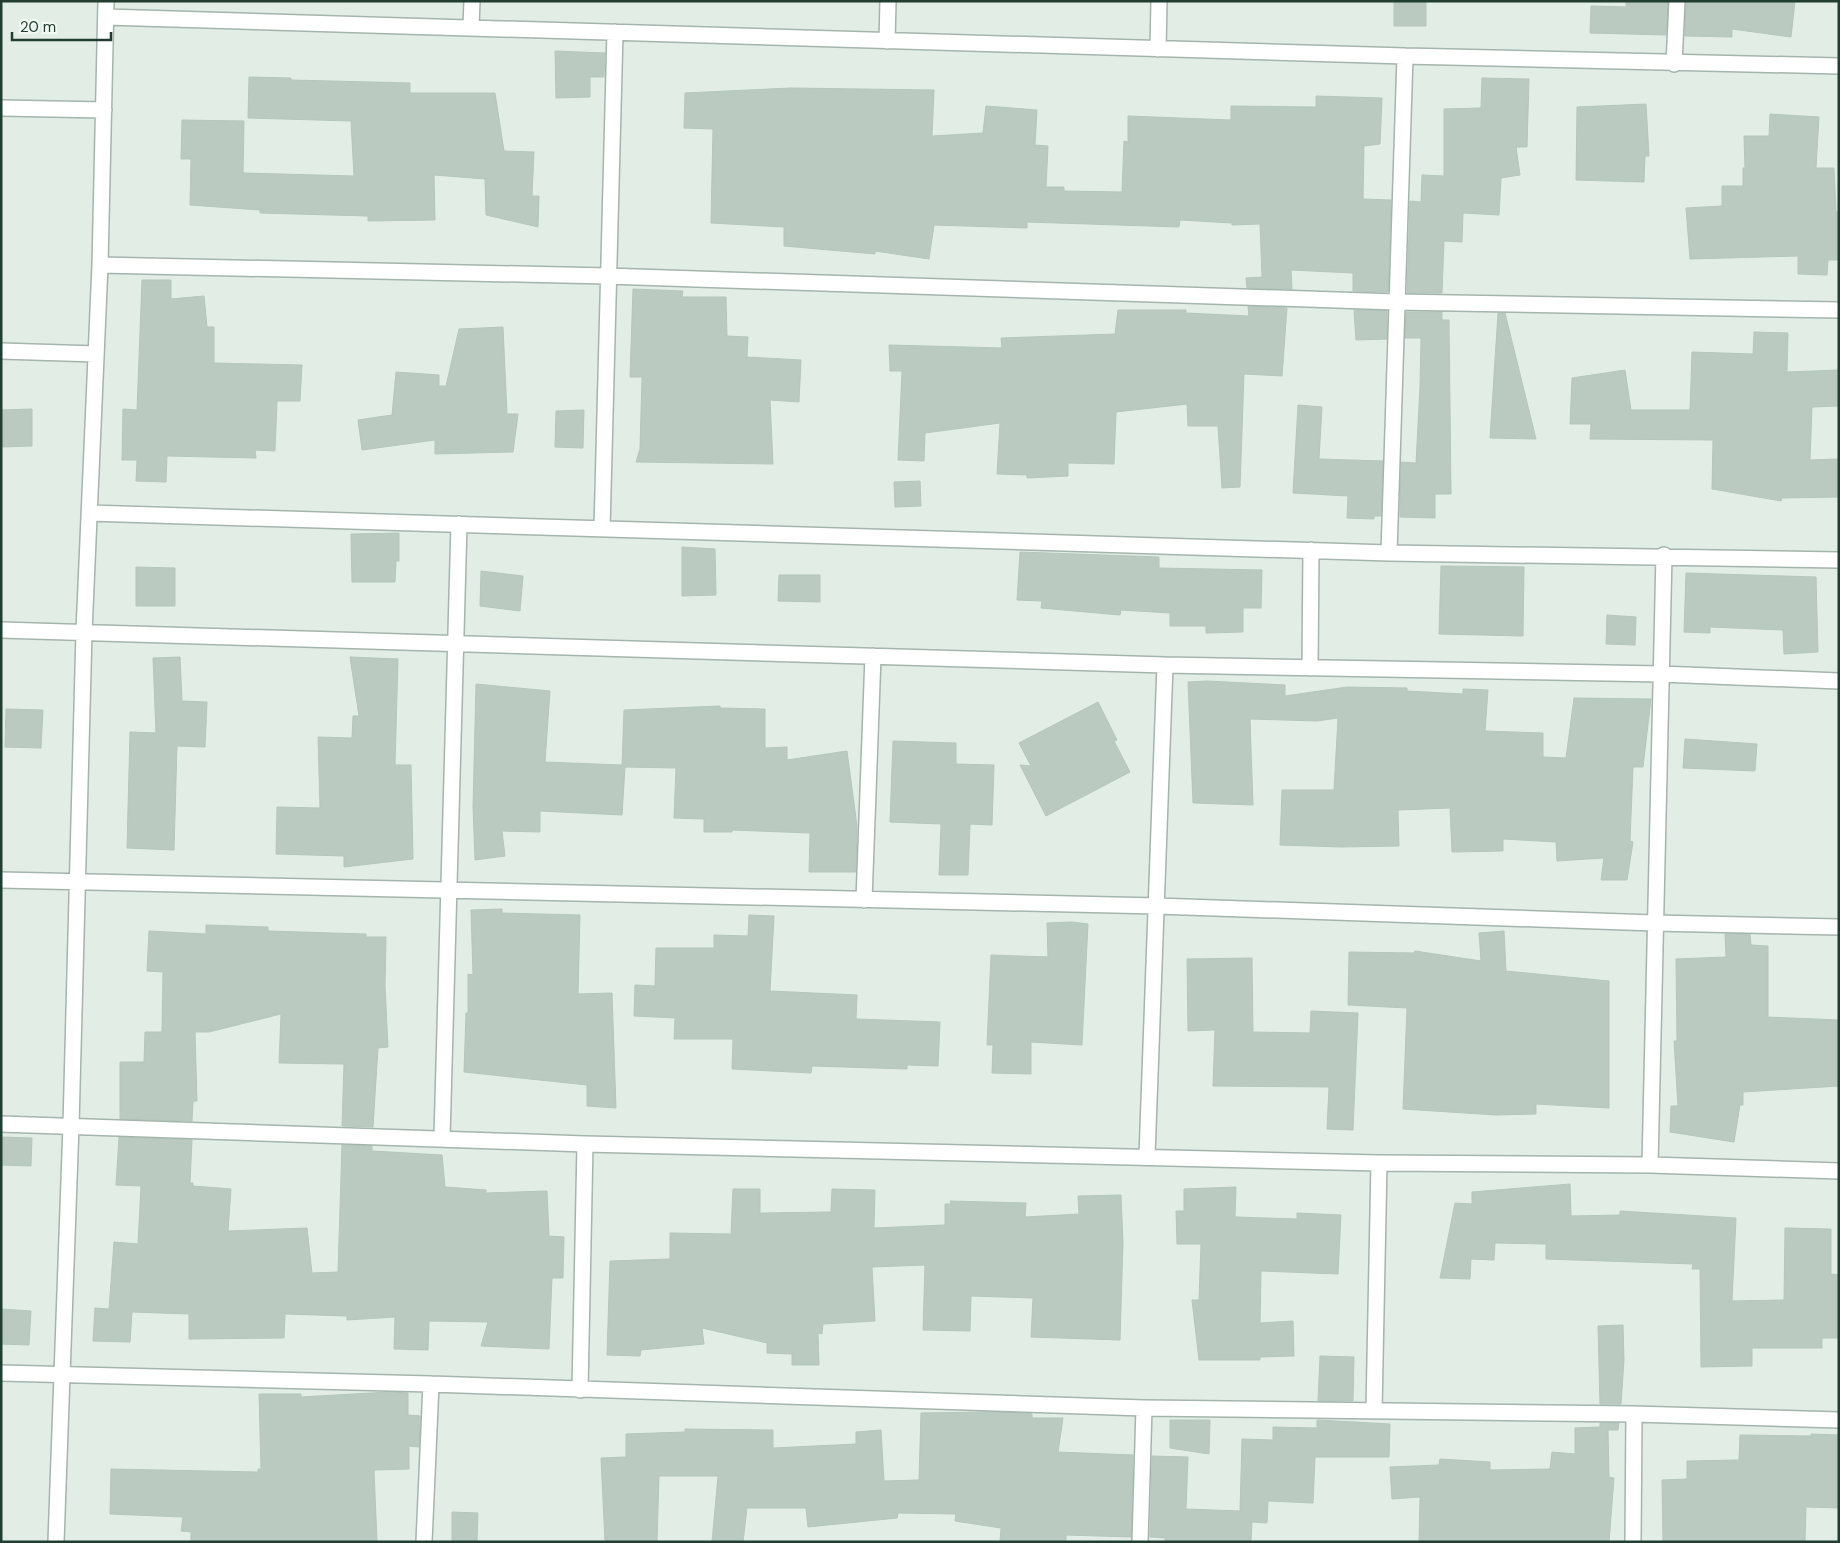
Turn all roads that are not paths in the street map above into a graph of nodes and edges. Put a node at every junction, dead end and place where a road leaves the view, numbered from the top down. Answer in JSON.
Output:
{"nodes":[{"id":1,"x":106,"y":1,"type":"edge"},
{"id":2,"x":472,"y":1,"type":"edge"},
{"id":3,"x":888,"y":1,"type":"edge"},
{"id":4,"x":1159,"y":1,"type":"edge"},
{"id":5,"x":1677,"y":1,"type":"edge"},
{"id":6,"x":106,"y":17,"type":"junction"},
{"id":7,"x":471,"y":26,"type":"junction"},
{"id":8,"x":615,"y":32,"type":"junction"},
{"id":9,"x":887,"y":41,"type":"junction"},
{"id":10,"x":1158,"y":49,"type":"junction"},
{"id":11,"x":1405,"y":56,"type":"junction"},
{"id":12,"x":1674,"y":64,"type":"junction"},
{"id":13,"x":1839,"y":66,"type":"edge"},
{"id":14,"x":1,"y":108,"type":"edge"},
{"id":15,"x":104,"y":110,"type":"junction"},
{"id":16,"x":100,"y":264,"type":"junction"},
{"id":17,"x":607,"y":276,"type":"junction"},
{"id":18,"x":1396,"y":302,"type":"junction"},
{"id":19,"x":1839,"y":310,"type":"edge"},
{"id":20,"x":1,"y":351,"type":"edge"},
{"id":21,"x":96,"y":354,"type":"junction"},
{"id":22,"x":89,"y":513,"type":"junction"},
{"id":23,"x":459,"y":524,"type":"junction"},
{"id":24,"x":602,"y":529,"type":"junction"},
{"id":25,"x":1311,"y":550,"type":"junction"},
{"id":26,"x":1389,"y":553,"type":"junction"},
{"id":27,"x":1664,"y":556,"type":"junction"},
{"id":28,"x":1839,"y":560,"type":"edge"},
{"id":29,"x":1,"y":630,"type":"edge"},
{"id":30,"x":84,"y":632,"type":"junction"},
{"id":31,"x":457,"y":643,"type":"junction"},
{"id":32,"x":873,"y":656,"type":"junction"},
{"id":33,"x":1164,"y":665,"type":"junction"},
{"id":34,"x":1310,"y":668,"type":"junction"},
{"id":35,"x":1661,"y":674,"type":"junction"},
{"id":36,"x":1839,"y":681,"type":"edge"},
{"id":37,"x":1,"y":880,"type":"edge"},
{"id":38,"x":77,"y":881,"type":"junction"},
{"id":39,"x":449,"y":891,"type":"junction"},
{"id":40,"x":864,"y":900,"type":"junction"},
{"id":41,"x":1157,"y":906,"type":"junction"},
{"id":42,"x":1654,"y":923,"type":"junction"},
{"id":43,"x":1839,"y":927,"type":"edge"},
{"id":44,"x":1,"y":1124,"type":"edge"},
{"id":45,"x":71,"y":1125,"type":"junction"},
{"id":46,"x":442,"y":1137,"type":"junction"},
{"id":47,"x":586,"y":1144,"type":"junction"},
{"id":48,"x":1147,"y":1156,"type":"junction"},
{"id":49,"x":1379,"y":1163,"type":"junction"},
{"id":50,"x":1650,"y":1165,"type":"junction"},
{"id":51,"x":1839,"y":1171,"type":"edge"},
{"id":52,"x":1,"y":1373,"type":"edge"},
{"id":53,"x":61,"y":1374,"type":"junction"},
{"id":54,"x":431,"y":1384,"type":"junction"},
{"id":55,"x":580,"y":1390,"type":"junction"},
{"id":56,"x":1144,"y":1408,"type":"junction"},
{"id":57,"x":1374,"y":1410,"type":"junction"},
{"id":58,"x":1634,"y":1414,"type":"junction"},
{"id":59,"x":1839,"y":1420,"type":"edge"},
{"id":60,"x":56,"y":1542,"type":"edge"},
{"id":61,"x":424,"y":1542,"type":"edge"},
{"id":62,"x":1140,"y":1542,"type":"edge"},
{"id":63,"x":1633,"y":1542,"type":"edge"}],
"edges":[{"from":1,"to":6,"type":"street"},
{"from":2,"to":7,"type":"street"},
{"from":3,"to":9,"type":"street"},
{"from":4,"to":10,"type":"street"},
{"from":5,"to":12,"type":"street"},
{"from":6,"to":7,"type":"street"},
{"from":6,"to":15,"type":"street"},
{"from":7,"to":8,"type":"street"},
{"from":8,"to":9,"type":"street"},
{"from":8,"to":17,"type":"street"},
{"from":9,"to":10,"type":"street"},
{"from":10,"to":11,"type":"street"},
{"from":11,"to":12,"type":"street"},
{"from":11,"to":18,"type":"street"},
{"from":12,"to":13,"type":"street"},
{"from":14,"to":15,"type":"street"},
{"from":15,"to":16,"type":"street"},
{"from":16,"to":17,"type":"street"},
{"from":16,"to":21,"type":"street"},
{"from":17,"to":18,"type":"street"},
{"from":17,"to":24,"type":"street"},
{"from":18,"to":19,"type":"street"},
{"from":18,"to":26,"type":"street"},
{"from":20,"to":21,"type":"street"},
{"from":21,"to":22,"type":"street"},
{"from":22,"to":23,"type":"street"},
{"from":22,"to":30,"type":"street"},
{"from":23,"to":24,"type":"street"},
{"from":23,"to":31,"type":"street"},
{"from":24,"to":25,"type":"street"},
{"from":25,"to":26,"type":"street"},
{"from":25,"to":34,"type":"street"},
{"from":26,"to":27,"type":"street"},
{"from":27,"to":28,"type":"street"},
{"from":27,"to":35,"type":"street"},
{"from":29,"to":30,"type":"street"},
{"from":30,"to":31,"type":"street"},
{"from":30,"to":38,"type":"street"},
{"from":31,"to":32,"type":"street"},
{"from":31,"to":39,"type":"street"},
{"from":32,"to":33,"type":"street"},
{"from":32,"to":40,"type":"street"},
{"from":33,"to":34,"type":"street"},
{"from":33,"to":41,"type":"street"},
{"from":34,"to":35,"type":"street"},
{"from":35,"to":36,"type":"street"},
{"from":35,"to":42,"type":"street"},
{"from":37,"to":38,"type":"street"},
{"from":38,"to":39,"type":"street"},
{"from":38,"to":45,"type":"street"},
{"from":39,"to":40,"type":"street"},
{"from":39,"to":46,"type":"street"},
{"from":40,"to":41,"type":"street"},
{"from":41,"to":42,"type":"street"},
{"from":41,"to":48,"type":"street"},
{"from":42,"to":43,"type":"street"},
{"from":42,"to":50,"type":"street"},
{"from":44,"to":45,"type":"street"},
{"from":45,"to":46,"type":"street"},
{"from":45,"to":53,"type":"street"},
{"from":46,"to":47,"type":"street"},
{"from":47,"to":48,"type":"street"},
{"from":47,"to":55,"type":"street"},
{"from":48,"to":49,"type":"street"},
{"from":49,"to":50,"type":"street"},
{"from":49,"to":57,"type":"street"},
{"from":50,"to":51,"type":"street"},
{"from":52,"to":53,"type":"street"},
{"from":53,"to":54,"type":"street"},
{"from":53,"to":60,"type":"street"},
{"from":54,"to":55,"type":"street"},
{"from":54,"to":61,"type":"street"},
{"from":55,"to":56,"type":"street"},
{"from":56,"to":57,"type":"street"},
{"from":56,"to":62,"type":"street"},
{"from":57,"to":58,"type":"street"},
{"from":58,"to":59,"type":"street"},
{"from":58,"to":63,"type":"street"}]}
